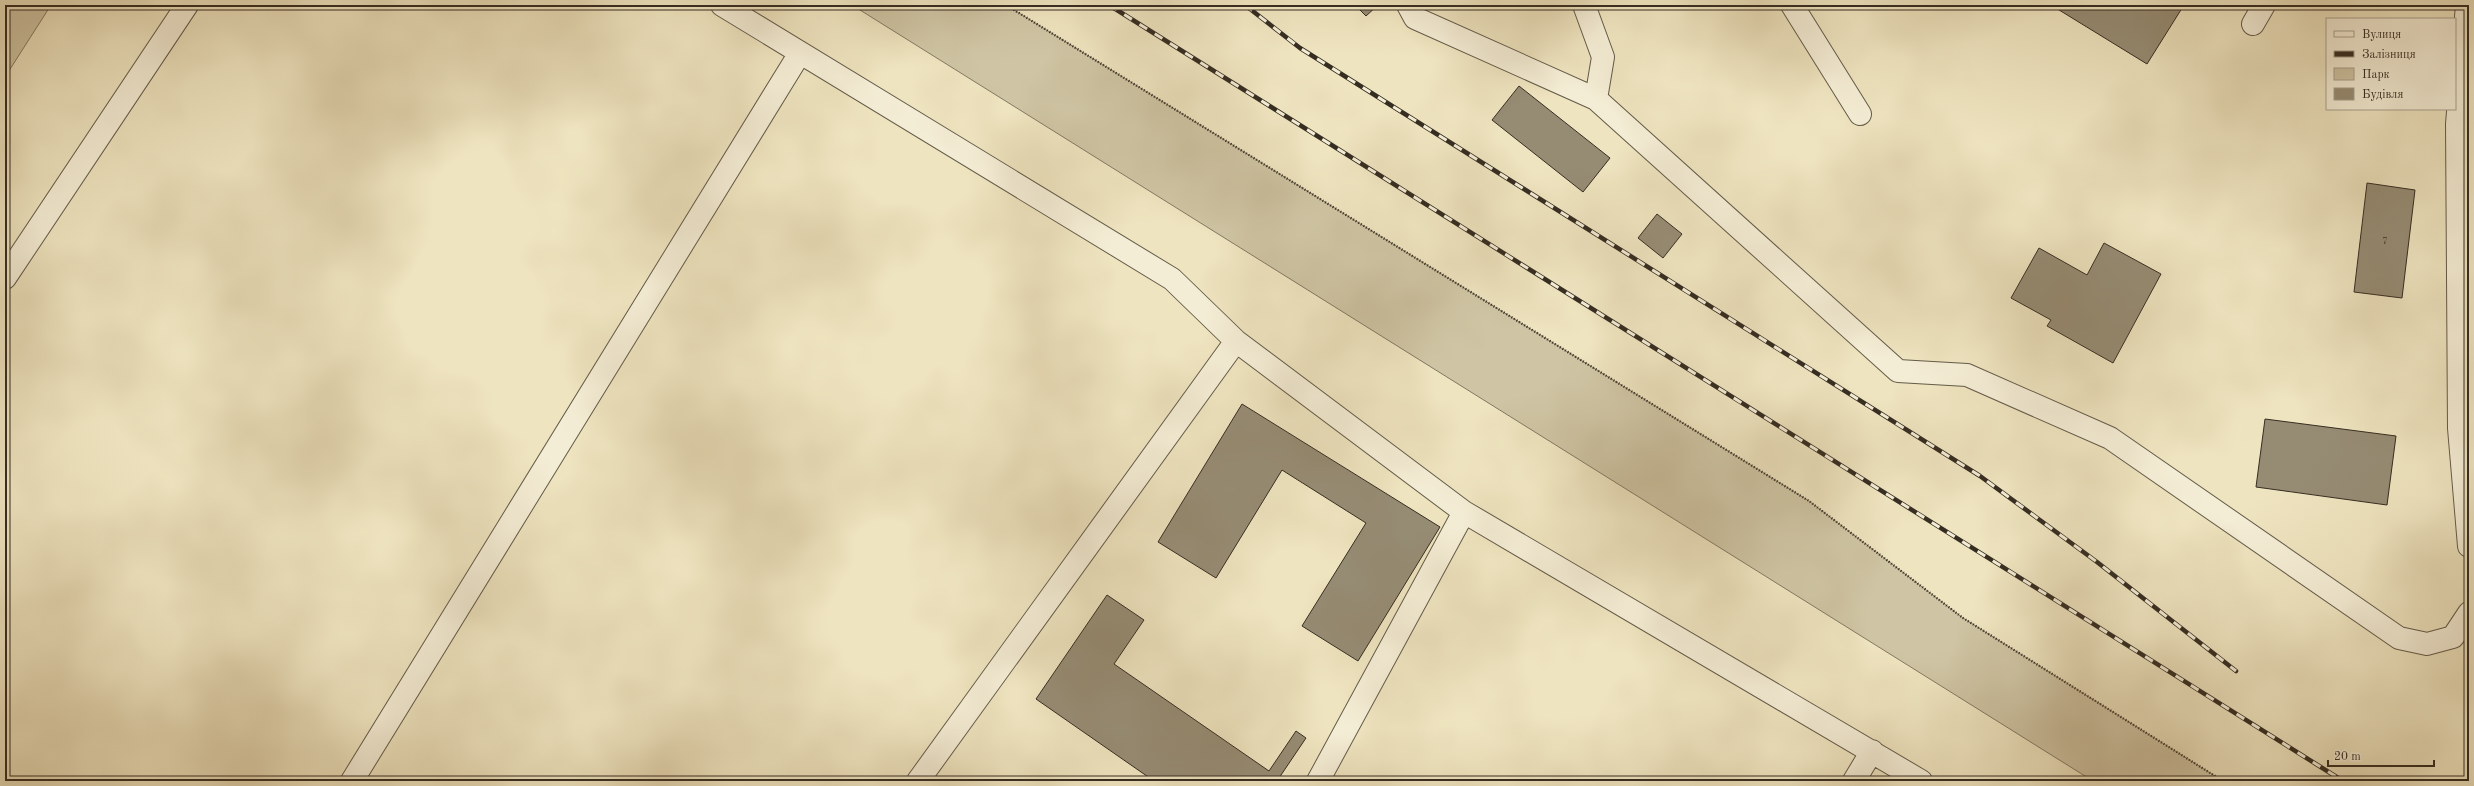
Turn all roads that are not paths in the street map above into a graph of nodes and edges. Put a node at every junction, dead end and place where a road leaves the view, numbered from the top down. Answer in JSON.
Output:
{"nodes":[{"id":1,"x":187,"y":5,"type":"edge"},
{"id":2,"x":722,"y":5,"type":"edge"},
{"id":3,"x":1408,"y":5,"type":"edge"},
{"id":4,"x":1584,"y":5,"type":"edge"},
{"id":5,"x":1792,"y":5,"type":"edge"},
{"id":6,"x":2467,"y":5,"type":"edge"},
{"id":7,"x":800,"y":53,"type":"junction"},
{"id":8,"x":1596,"y":99,"type":"junction"},
{"id":9,"x":1860,"y":114,"type":"dead end"},
{"id":10,"x":5,"y":278,"type":"edge"},
{"id":11,"x":1236,"y":341,"type":"junction"},
{"id":12,"x":1464,"y":512,"type":"junction"},
{"id":13,"x":2469,"y":546,"type":"edge"},
{"id":14,"x":2469,"y":613,"type":"edge"},
{"id":15,"x":1872,"y":751,"type":"junction"},
{"id":16,"x":352,"y":781,"type":"edge"},
{"id":17,"x":918,"y":781,"type":"edge"},
{"id":18,"x":1318,"y":781,"type":"edge"},
{"id":19,"x":1854,"y":781,"type":"edge"},
{"id":20,"x":1921,"y":781,"type":"edge"}],
"edges":[{"from":1,"to":10,"type":"lane"},
{"from":2,"to":7,"type":"lane"},
{"from":3,"to":8,"type":"lane"},
{"from":4,"to":8,"type":"lane"},
{"from":5,"to":9,"type":"lane"},
{"from":6,"to":13,"type":"lane"},
{"from":7,"to":11,"type":"lane"},
{"from":7,"to":16,"type":"lane"},
{"from":8,"to":14,"type":"lane"},
{"from":11,"to":12,"type":"lane"},
{"from":11,"to":17,"type":"lane"},
{"from":12,"to":15,"type":"lane"},
{"from":12,"to":18,"type":"lane"},
{"from":15,"to":19,"type":"lane"},
{"from":15,"to":20,"type":"lane"}]}
